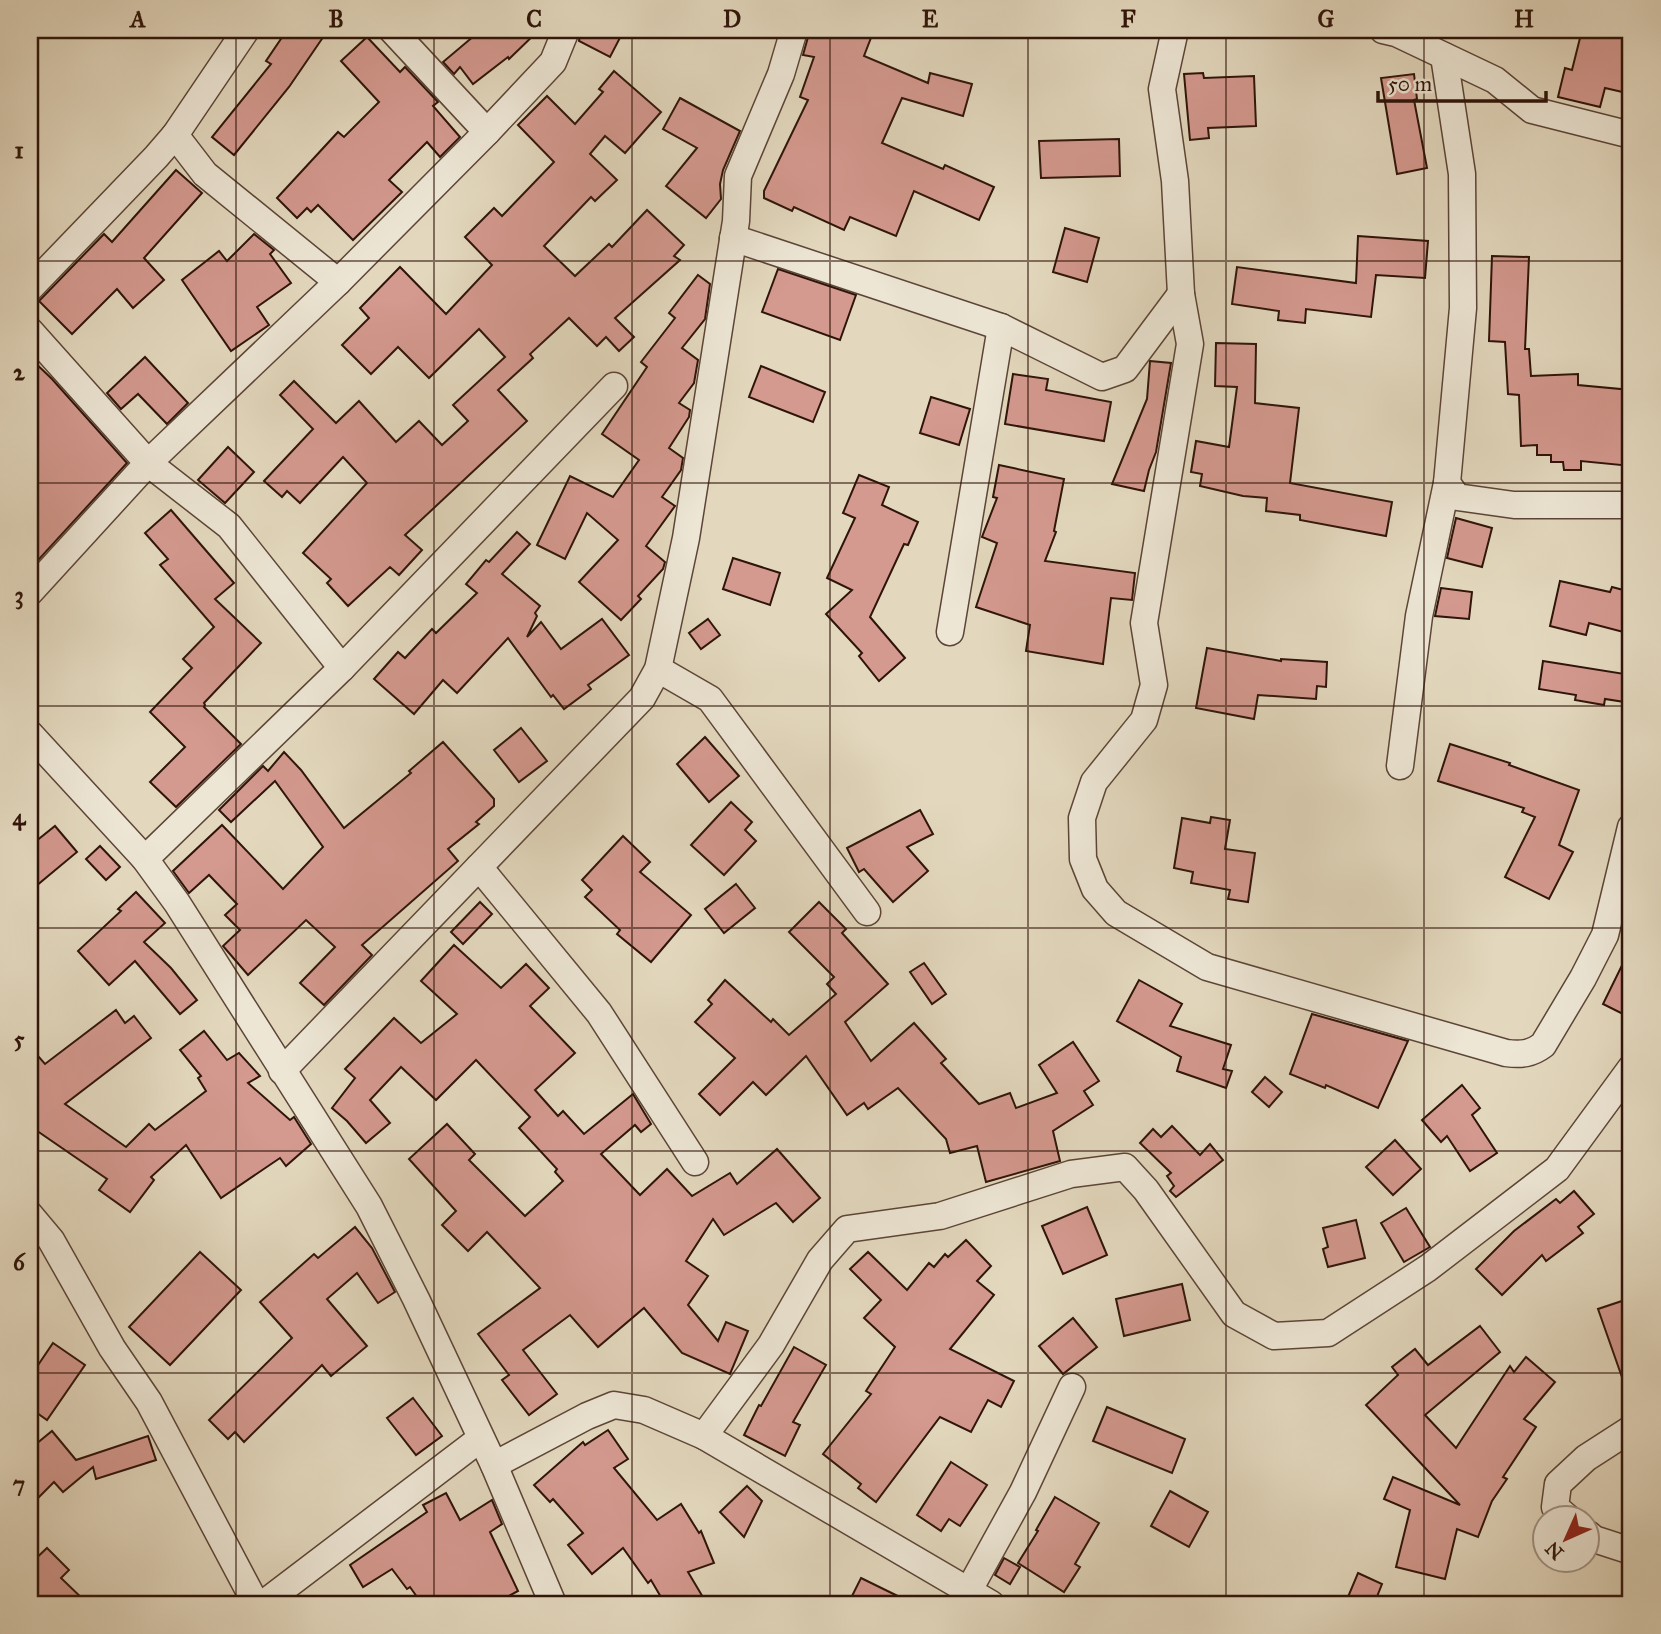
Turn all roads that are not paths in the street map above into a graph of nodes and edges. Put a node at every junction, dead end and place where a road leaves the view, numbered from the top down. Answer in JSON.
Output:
{"nodes":[{"id":1,"x":246,"y":30,"type":"edge"},
{"id":2,"x":392,"y":30,"type":"edge"},
{"id":3,"x":566,"y":30,"type":"edge"},
{"id":4,"x":794,"y":30,"type":"edge"},
{"id":5,"x":1175,"y":30,"type":"edge"},
{"id":6,"x":1382,"y":30,"type":"edge"},
{"id":7,"x":1444,"y":56,"type":"junction"},
{"id":8,"x":487,"y":132,"type":"junction"},
{"id":9,"x":175,"y":135,"type":"junction"},
{"id":10,"x":1631,"y":135,"type":"edge"},
{"id":11,"x":733,"y":238,"type":"junction"},
{"id":12,"x":338,"y":282,"type":"junction"},
{"id":13,"x":30,"y":288,"type":"edge"},
{"id":14,"x":1181,"y":294,"type":"junction"},
{"id":15,"x":1001,"y":327,"type":"junction"},
{"id":16,"x":30,"y":331,"type":"edge"},
{"id":17,"x":614,"y":386,"type":"dead end"},
{"id":18,"x":148,"y":463,"type":"junction"},
{"id":19,"x":1447,"y":483,"type":"junction"},
{"id":20,"x":1631,"y":505,"type":"edge"},
{"id":21,"x":30,"y":592,"type":"edge"},
{"id":22,"x":950,"y":632,"type":"dead end"},
{"id":23,"x":342,"y":668,"type":"junction"},
{"id":24,"x":658,"y":669,"type":"junction"},
{"id":25,"x":30,"y":734,"type":"edge"},
{"id":26,"x":1400,"y":766,"type":"dead end"},
{"id":27,"x":1631,"y":827,"type":"edge"},
{"id":28,"x":145,"y":859,"type":"junction"},
{"id":29,"x":479,"y":867,"type":"junction"},
{"id":30,"x":867,"y":912,"type":"dead end"},
{"id":31,"x":1631,"y":1068,"type":"edge"},
{"id":32,"x":282,"y":1071,"type":"junction"},
{"id":33,"x":695,"y":1162,"type":"dead end"},
{"id":34,"x":30,"y":1215,"type":"edge"},
{"id":35,"x":1072,"y":1387,"type":"dead end"},
{"id":36,"x":1631,"y":1429,"type":"edge"},
{"id":37,"x":704,"y":1436,"type":"junction"},
{"id":38,"x":480,"y":1438,"type":"junction"},
{"id":39,"x":494,"y":1465,"type":"junction"},
{"id":40,"x":1555,"y":1504,"type":"edge"},
{"id":41,"x":1602,"y":1542,"type":"edge"},
{"id":42,"x":1631,"y":1551,"type":"edge"},
{"id":43,"x":980,"y":1597,"type":"edge"},
{"id":44,"x":256,"y":1604,"type":"edge"},
{"id":45,"x":263,"y":1604,"type":"edge"},
{"id":46,"x":553,"y":1604,"type":"edge"}],
"edges":[{"from":1,"to":9,"type":"street"},
{"from":2,"to":8,"type":"street"},
{"from":3,"to":8,"type":"street"},
{"from":4,"to":11,"type":"street"},
{"from":5,"to":14,"type":"street"},
{"from":6,"to":7,"type":"street"},
{"from":7,"to":10,"type":"street"},
{"from":7,"to":19,"type":"street"},
{"from":8,"to":12,"type":"street"},
{"from":9,"to":12,"type":"street"},
{"from":9,"to":13,"type":"street"},
{"from":11,"to":15,"type":"street"},
{"from":11,"to":24,"type":"street"},
{"from":12,"to":18,"type":"street"},
{"from":14,"to":15,"type":"street"},
{"from":14,"to":27,"type":"street"},
{"from":15,"to":22,"type":"street"},
{"from":16,"to":18,"type":"street"},
{"from":17,"to":23,"type":"street"},
{"from":18,"to":21,"type":"street"},
{"from":18,"to":23,"type":"street"},
{"from":19,"to":20,"type":"street"},
{"from":19,"to":26,"type":"street"},
{"from":23,"to":28,"type":"street"},
{"from":24,"to":29,"type":"street"},
{"from":24,"to":30,"type":"street"},
{"from":25,"to":28,"type":"street"},
{"from":28,"to":32,"type":"street"},
{"from":29,"to":32,"type":"street"},
{"from":29,"to":33,"type":"street"},
{"from":31,"to":37,"type":"street"},
{"from":32,"to":38,"type":"street"},
{"from":34,"to":44,"type":"street"},
{"from":35,"to":43,"type":"street"},
{"from":36,"to":40,"type":"street"},
{"from":37,"to":39,"type":"street"},
{"from":37,"to":43,"type":"street"},
{"from":38,"to":39,"type":"street"},
{"from":38,"to":45,"type":"street"},
{"from":39,"to":46,"type":"street"},
{"from":41,"to":42,"type":"street"}]}
